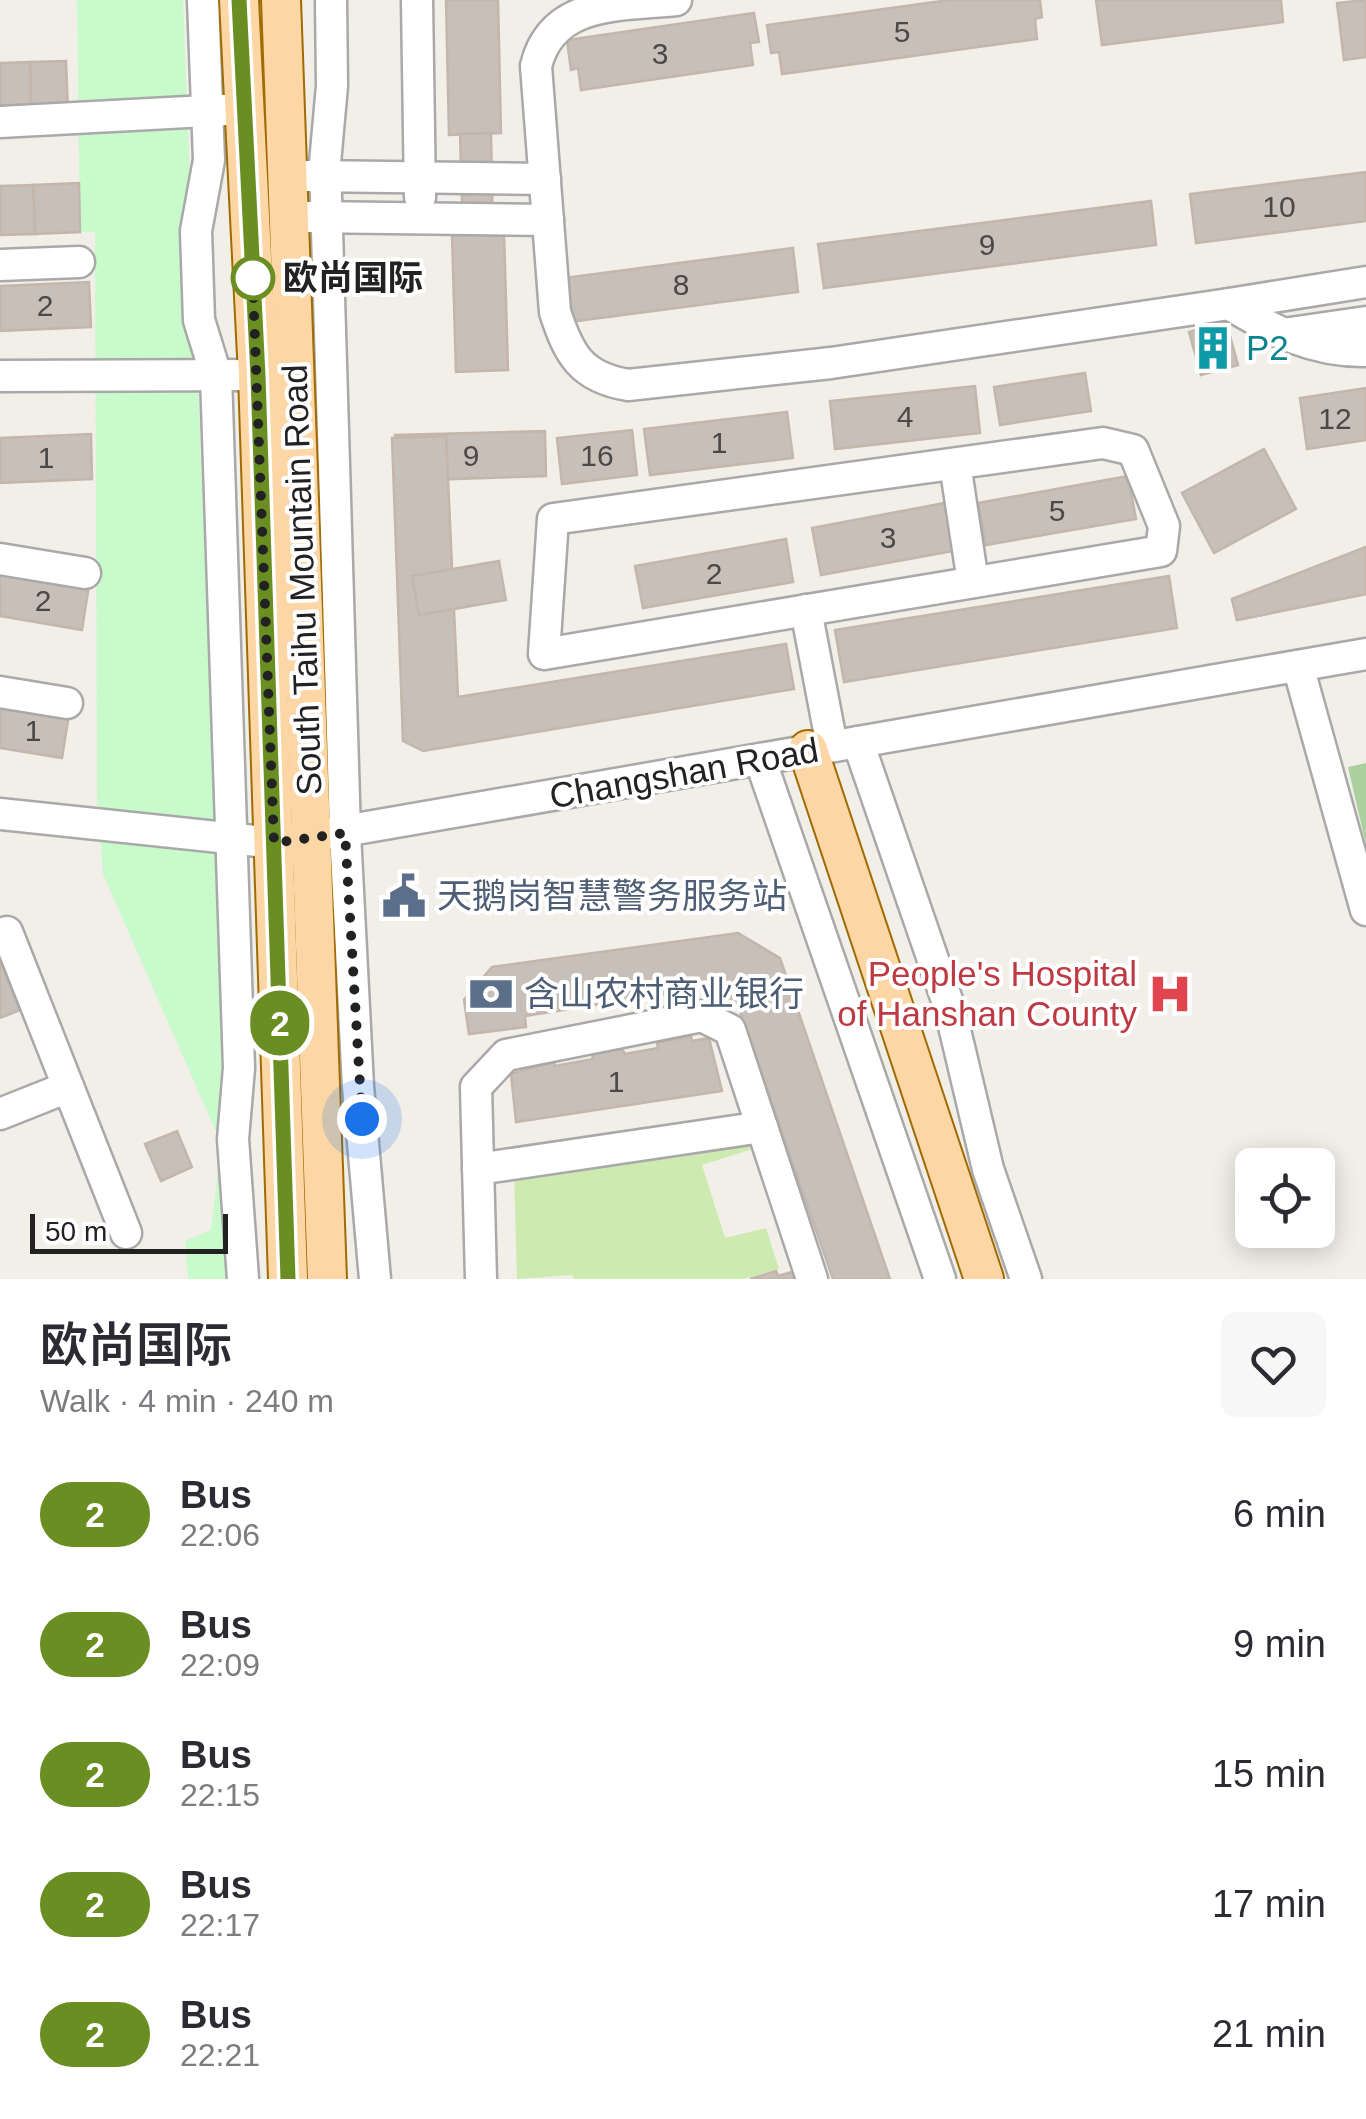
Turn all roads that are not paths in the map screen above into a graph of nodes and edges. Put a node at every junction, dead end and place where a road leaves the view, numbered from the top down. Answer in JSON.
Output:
{"nodes":[{"id":1,"x":203,"y":0,"type":"edge"},
{"id":2,"x":239,"y":0,"type":"edge"},
{"id":3,"x":282,"y":0,"type":"edge"},
{"id":4,"x":330,"y":0,"type":"edge"},
{"id":5,"x":417,"y":0,"type":"edge"},
{"id":6,"x":676,"y":0,"type":"edge"},
{"id":7,"x":225,"y":110,"type":"junction"},
{"id":8,"x":0,"y":122,"type":"edge"},
{"id":9,"x":288,"y":176,"type":"junction"},
{"id":10,"x":325,"y":176,"type":"junction"},
{"id":11,"x":420,"y":177,"type":"junction"},
{"id":12,"x":545,"y":179,"type":"junction"},
{"id":13,"x":420,"y":216,"type":"junction"},
{"id":14,"x":308,"y":217,"type":"junction"},
{"id":15,"x":548,"y":220,"type":"junction"},
{"id":16,"x":79,"y":262,"type":"dead end"},
{"id":17,"x":0,"y":265,"type":"edge"},
{"id":18,"x":1366,"y":282,"type":"edge"},
{"id":19,"x":1229,"y":304,"type":"junction"},
{"id":20,"x":1366,"y":322,"type":"edge"},
{"id":21,"x":1278,"y":334,"type":"junction"},
{"id":22,"x":1366,"y":351,"type":"edge"},
{"id":23,"x":216,"y":375,"type":"junction"},
{"id":24,"x":0,"y":376,"type":"edge"},
{"id":25,"x":258,"y":376,"type":"junction"},
{"id":26,"x":955,"y":464,"type":"junction"},
{"id":27,"x":0,"y":558,"type":"edge"},
{"id":28,"x":86,"y":573,"type":"dead end"},
{"id":29,"x":973,"y":582,"type":"junction"},
{"id":30,"x":806,"y":610,"type":"junction"},
{"id":31,"x":1366,"y":654,"type":"edge"},
{"id":32,"x":1298,"y":666,"type":"junction"},
{"id":33,"x":0,"y":692,"type":"edge"},
{"id":34,"x":67,"y":703,"type":"dead end"},
{"id":35,"x":833,"y":746,"type":"junction"},
{"id":36,"x":760,"y":760,"type":"junction"},
{"id":37,"x":0,"y":814,"type":"edge"},
{"id":38,"x":328,"y":836,"type":"junction"},
{"id":39,"x":231,"y":839,"type":"junction"},
{"id":40,"x":274,"y":843,"type":"junction"},
{"id":41,"x":1361,"y":876,"type":"edge"},
{"id":42,"x":1366,"y":910,"type":"edge"},
{"id":43,"x":8,"y":932,"type":"dead end"},
{"id":44,"x":68,"y":1087,"type":"junction"},
{"id":45,"x":0,"y":1114,"type":"edge"},
{"id":46,"x":762,"y":1127,"type":"junction"},
{"id":47,"x":478,"y":1169,"type":"junction"},
{"id":48,"x":126,"y":1233,"type":"dead end"},
{"id":49,"x":243,"y":1279,"type":"edge"},
{"id":50,"x":288,"y":1279,"type":"edge"},
{"id":51,"x":327,"y":1279,"type":"edge"},
{"id":52,"x":375,"y":1279,"type":"edge"},
{"id":53,"x":481,"y":1279,"type":"edge"},
{"id":54,"x":812,"y":1279,"type":"edge"},
{"id":55,"x":940,"y":1279,"type":"edge"},
{"id":56,"x":984,"y":1279,"type":"edge"},
{"id":57,"x":1026,"y":1279,"type":"edge"}],
"edges":[{"from":1,"to":7,"type":"street"},
{"from":2,"to":7,"type":"main road","name":"South Taihu Mountain Road"},
{"from":3,"to":9,"type":"main road","name":"South Taihu Mountain Road"},
{"from":4,"to":10,"type":"street"},
{"from":5,"to":11,"type":"street"},
{"from":6,"to":12,"type":"street"},
{"from":7,"to":8,"type":"street"},
{"from":7,"to":23,"type":"street"},
{"from":7,"to":25,"type":"main road","name":"South Taihu Mountain Road"},
{"from":9,"to":10,"type":"street"},
{"from":9,"to":14,"type":"main road","name":"South Taihu Mountain Road"},
{"from":10,"to":11,"type":"street"},
{"from":10,"to":14,"type":"street"},
{"from":11,"to":12,"type":"street"},
{"from":11,"to":13,"type":"street"},
{"from":12,"to":15,"type":"street"},
{"from":13,"to":14,"type":"street"},
{"from":13,"to":15,"type":"street"},
{"from":14,"to":38,"type":"main road","name":"South Taihu Mountain Road"},
{"from":15,"to":19,"type":"street"},
{"from":16,"to":17,"type":"street"},
{"from":18,"to":19,"type":"street"},
{"from":19,"to":21,"type":"street"},
{"from":20,"to":21,"type":"street"},
{"from":21,"to":22,"type":"street"},
{"from":23,"to":24,"type":"street"},
{"from":23,"to":25,"type":"street"},
{"from":23,"to":39,"type":"street"},
{"from":25,"to":40,"type":"main road","name":"South Taihu Mountain Road"},
{"from":26,"to":29,"type":"street"},
{"from":26,"to":29,"type":"street"},
{"from":26,"to":30,"type":"street"},
{"from":27,"to":28,"type":"street"},
{"from":29,"to":30,"type":"street"},
{"from":30,"to":35,"type":"street"},
{"from":31,"to":32,"type":"street","name":"Changshan Road"},
{"from":32,"to":35,"type":"street","name":"Changshan Road"},
{"from":32,"to":41,"type":"street"},
{"from":33,"to":34,"type":"street"},
{"from":35,"to":36,"type":"street","name":"Changshan Road"},
{"from":35,"to":56,"type":"main road"},
{"from":35,"to":57,"type":"street"},
{"from":36,"to":38,"type":"street","name":"Changshan Road"},
{"from":36,"to":55,"type":"street"},
{"from":37,"to":39,"type":"street","name":"Changshan Road"},
{"from":38,"to":40,"type":"street","name":"Changshan Road"},
{"from":38,"to":51,"type":"main road","name":"South Taihu Mountain Road"},
{"from":38,"to":52,"type":"street"},
{"from":39,"to":40,"type":"street","name":"Changshan Road"},
{"from":39,"to":49,"type":"street"},
{"from":40,"to":50,"type":"main road","name":"South Taihu Mountain Road"},
{"from":41,"to":42,"type":"street"},
{"from":43,"to":44,"type":"street"},
{"from":44,"to":45,"type":"street"},
{"from":44,"to":48,"type":"street"},
{"from":46,"to":47,"type":"street"},
{"from":46,"to":47,"type":"street"},
{"from":46,"to":54,"type":"street"},
{"from":47,"to":53,"type":"street"}]}
